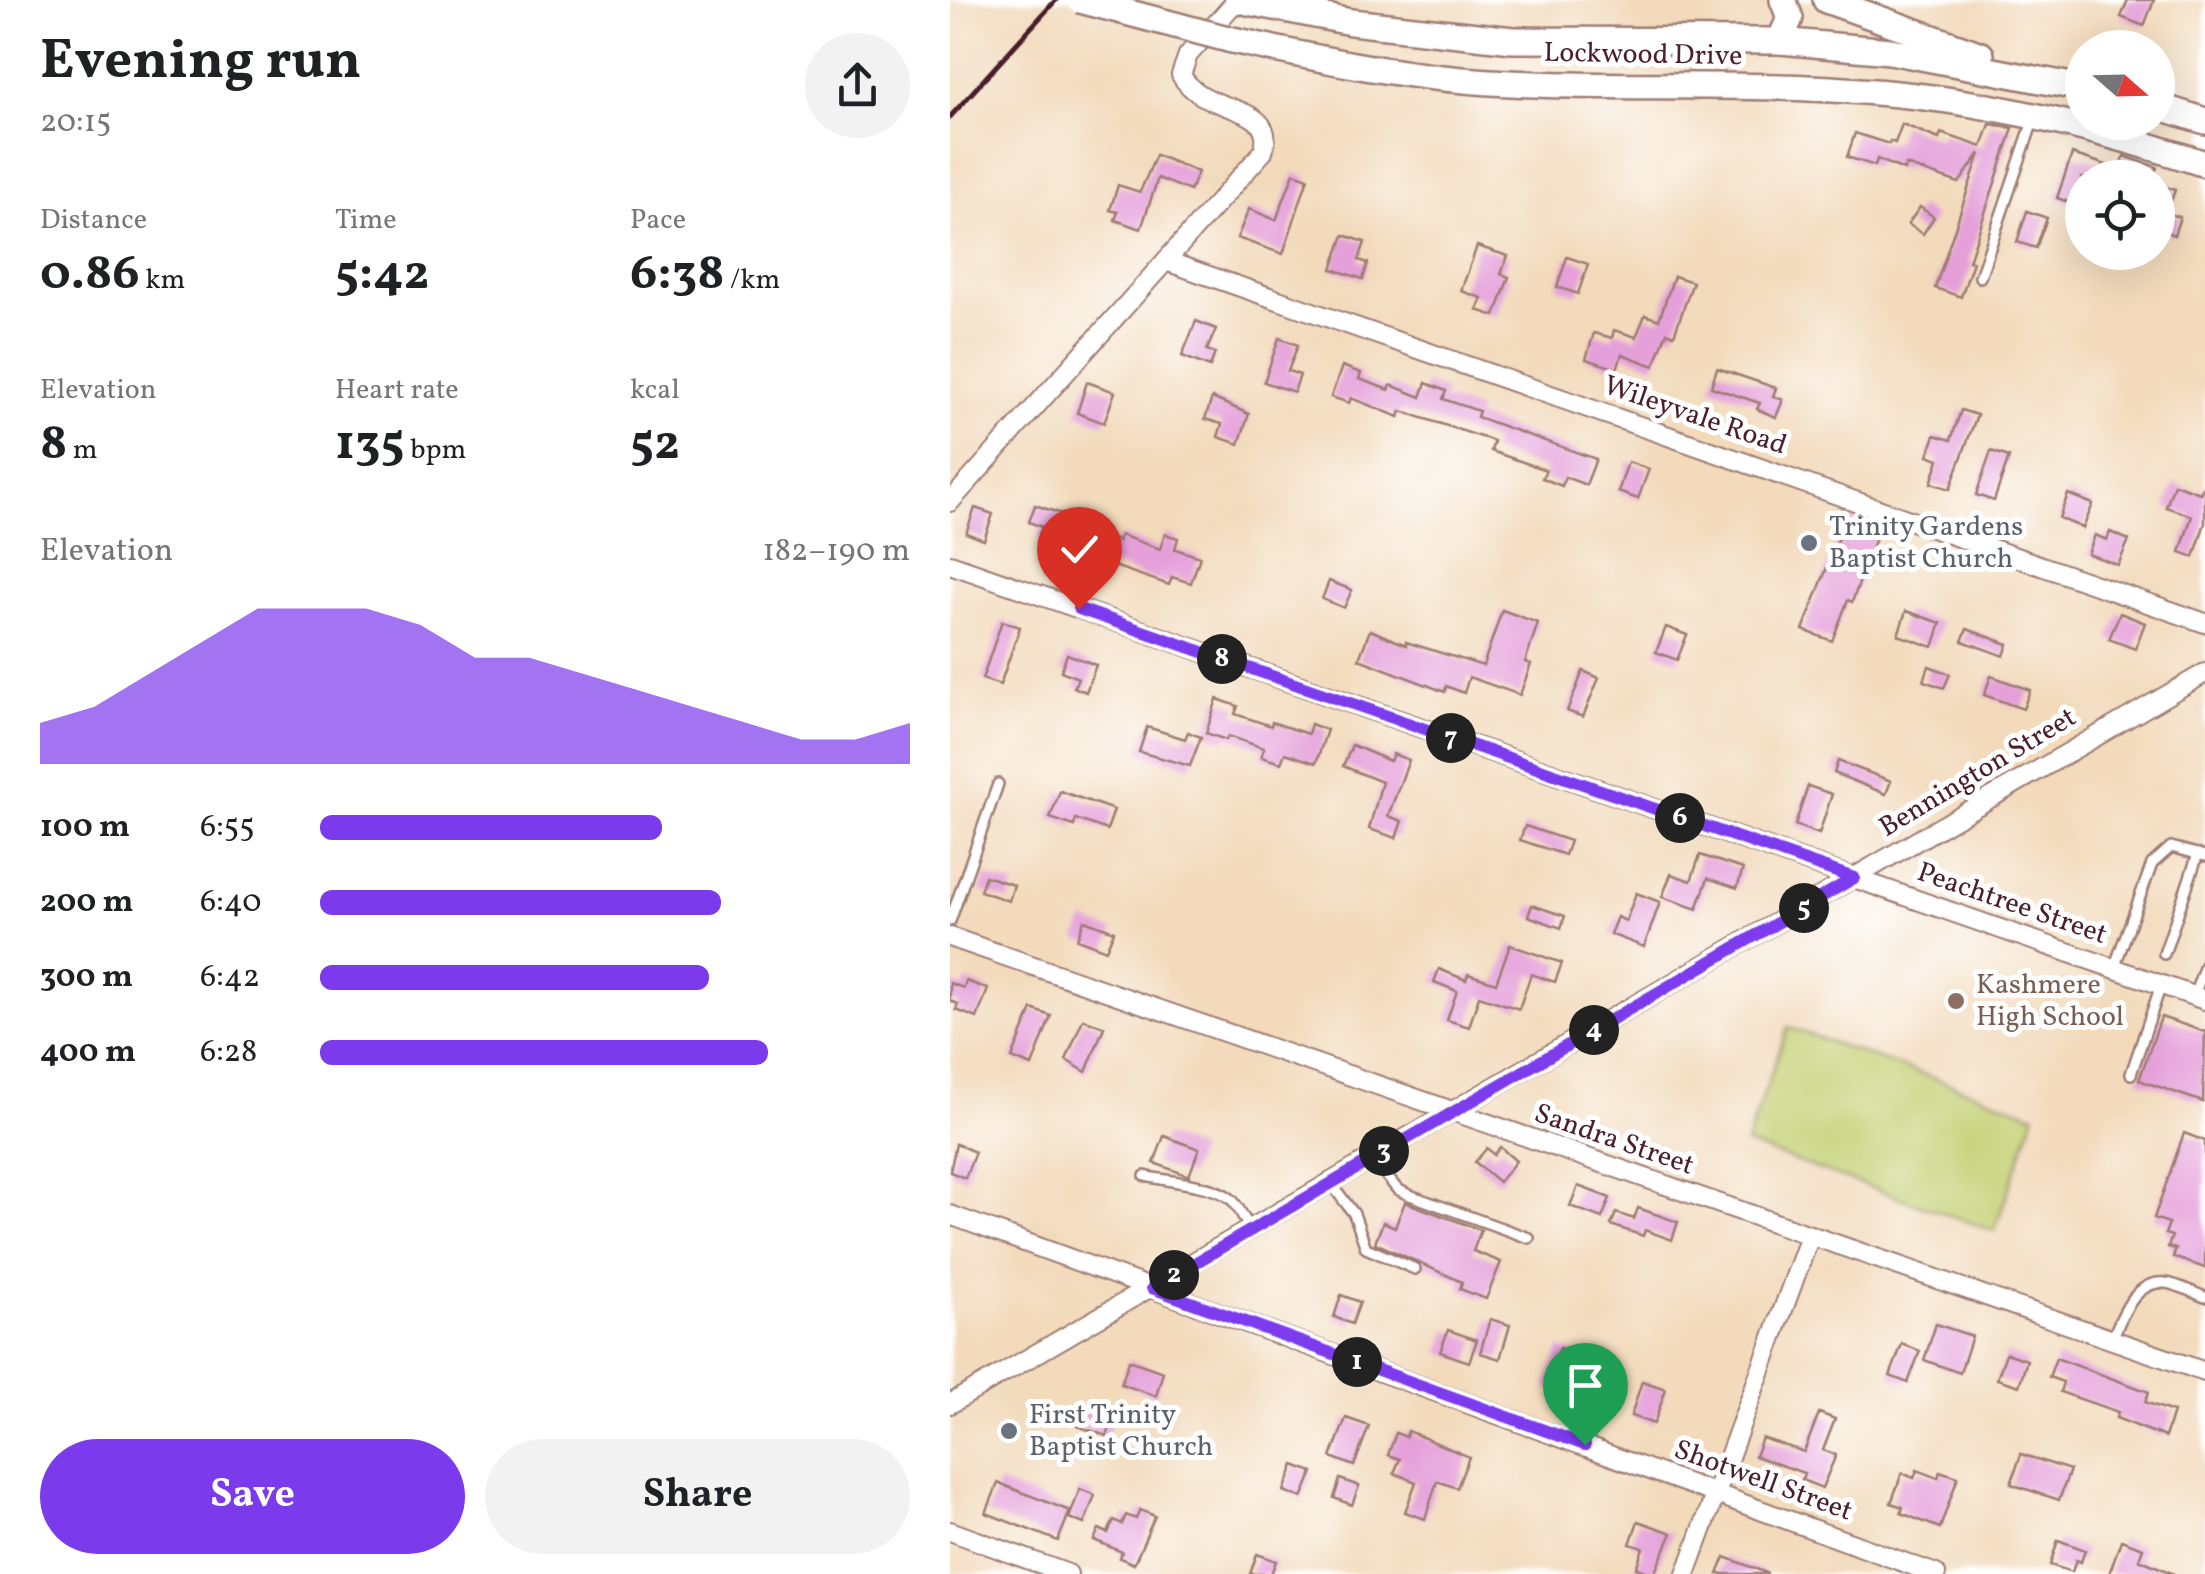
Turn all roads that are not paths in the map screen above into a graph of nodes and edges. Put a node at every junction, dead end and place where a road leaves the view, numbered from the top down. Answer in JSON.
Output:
{"nodes":[{"id":1,"x":1080,"y":0,"type":"edge"},
{"id":2,"x":1784,"y":0,"type":"edge"},
{"id":3,"x":1826,"y":0,"type":"edge"},
{"id":4,"x":1245,"y":2,"type":"edge"},
{"id":5,"x":1780,"y":41,"type":"junction"},
{"id":6,"x":1870,"y":49,"type":"junction"},
{"id":7,"x":2056,"y":82,"type":"junction"},
{"id":8,"x":2065,"y":84,"type":"edge"},
{"id":9,"x":1870,"y":93,"type":"junction"},
{"id":10,"x":2175,"y":111,"type":"edge"},
{"id":11,"x":2034,"y":118,"type":"junction"},
{"id":12,"x":2205,"y":121,"type":"edge"},
{"id":13,"x":2205,"y":164,"type":"edge"},
{"id":14,"x":1166,"y":261,"type":"junction"},
{"id":15,"x":1980,"y":277,"type":"dead end"},
{"id":16,"x":950,"y":502,"type":"edge"},
{"id":17,"x":950,"y":564,"type":"edge"},
{"id":18,"x":2205,"y":623,"type":"edge"},
{"id":19,"x":2205,"y":673,"type":"edge"},
{"id":20,"x":998,"y":784,"type":"dead end"},
{"id":21,"x":2201,"y":855,"type":"edge"},
{"id":22,"x":1854,"y":878,"type":"junction"},
{"id":23,"x":950,"y":922,"type":"edge"},
{"id":24,"x":950,"y":937,"type":"edge"},
{"id":25,"x":2164,"y":954,"type":"dead end"},
{"id":26,"x":2205,"y":965,"type":"edge"},
{"id":27,"x":2114,"y":968,"type":"junction"},
{"id":28,"x":2161,"y":985,"type":"junction"},
{"id":29,"x":2200,"y":998,"type":"edge"},
{"id":30,"x":2132,"y":1074,"type":"dead end"},
{"id":31,"x":1451,"y":1112,"type":"junction"},
{"id":32,"x":1372,"y":1158,"type":"junction"},
{"id":33,"x":1145,"y":1176,"type":"dead end"},
{"id":34,"x":1330,"y":1182,"type":"junction"},
{"id":35,"x":950,"y":1215,"type":"edge"},
{"id":36,"x":1250,"y":1230,"type":"junction"},
{"id":37,"x":1810,"y":1236,"type":"junction"},
{"id":38,"x":1529,"y":1238,"type":"dead end"},
{"id":39,"x":1414,"y":1268,"type":"dead end"},
{"id":40,"x":1152,"y":1288,"type":"junction"},
{"id":41,"x":2205,"y":1297,"type":"edge"},
{"id":42,"x":2112,"y":1340,"type":"junction"},
{"id":43,"x":2205,"y":1372,"type":"edge"},
{"id":44,"x":950,"y":1404,"type":"edge"},
{"id":45,"x":1716,"y":1493,"type":"junction"},
{"id":46,"x":950,"y":1531,"type":"edge"},
{"id":47,"x":1068,"y":1574,"type":"edge"},
{"id":48,"x":1686,"y":1574,"type":"edge"},
{"id":49,"x":1936,"y":1574,"type":"edge"}],
"edges":[{"from":1,"to":9,"type":"main road","name":"Lockwood Drive","bridge":true},
{"from":2,"to":5,"type":"main road"},
{"from":3,"to":7,"type":"main road"},
{"from":4,"to":5,"type":"main road","name":"Lockwood Drive"},
{"from":4,"to":14,"type":"street"},
{"from":5,"to":6,"type":"main road","name":"Lockwood Drive"},
{"from":6,"to":7,"type":"main road","name":"Lockwood Drive"},
{"from":6,"to":9,"type":"main road"},
{"from":7,"to":8,"type":"main road","name":"Lockwood Drive"},
{"from":9,"to":11,"type":"main road","name":"Lockwood Drive"},
{"from":10,"to":12,"type":"main road"},
{"from":11,"to":13,"type":"main road","name":"Lockwood Drive"},
{"from":11,"to":15,"type":"lane"},
{"from":14,"to":16,"type":"street"},
{"from":14,"to":18,"type":"street","name":"Wileyvale Road"},
{"from":17,"to":22,"type":"street","name":"Peachtree Street"},
{"from":19,"to":22,"type":"street","name":"Bennington Street"},
{"from":20,"to":23,"type":"lane"},
{"from":21,"to":25,"type":"lane"},
{"from":21,"to":27,"type":"lane"},
{"from":22,"to":27,"type":"street","name":"Peachtree Street"},
{"from":22,"to":31,"type":"street","name":"Bennington Street"},
{"from":24,"to":31,"type":"street","name":"Sandra Street"},
{"from":26,"to":29,"type":"lane"},
{"from":27,"to":28,"type":"street","name":"Peachtree Street"},
{"from":28,"to":29,"type":"street","name":"Peachtree Street"},
{"from":28,"to":30,"type":"lane"},
{"from":31,"to":32,"type":"street","name":"Bennington Street"},
{"from":31,"to":37,"type":"street","name":"Sandra Street"},
{"from":32,"to":34,"type":"street","name":"Bennington Street"},
{"from":32,"to":38,"type":"lane"},
{"from":33,"to":36,"type":"lane"},
{"from":34,"to":36,"type":"street","name":"Bennington Street"},
{"from":34,"to":39,"type":"lane"},
{"from":35,"to":40,"type":"street","name":"Shotwell Street"},
{"from":36,"to":40,"type":"street","name":"Bennington Street"},
{"from":37,"to":42,"type":"street","name":"Sandra Street"},
{"from":37,"to":45,"type":"street"},
{"from":40,"to":44,"type":"street","name":"Bennington Street"},
{"from":40,"to":45,"type":"street","name":"Shotwell Street"},
{"from":41,"to":42,"type":"lane"},
{"from":42,"to":43,"type":"street","name":"Sandra Street"},
{"from":45,"to":48,"type":"street"},
{"from":45,"to":49,"type":"street","name":"Shotwell Street"},
{"from":46,"to":47,"type":"street"}]}
